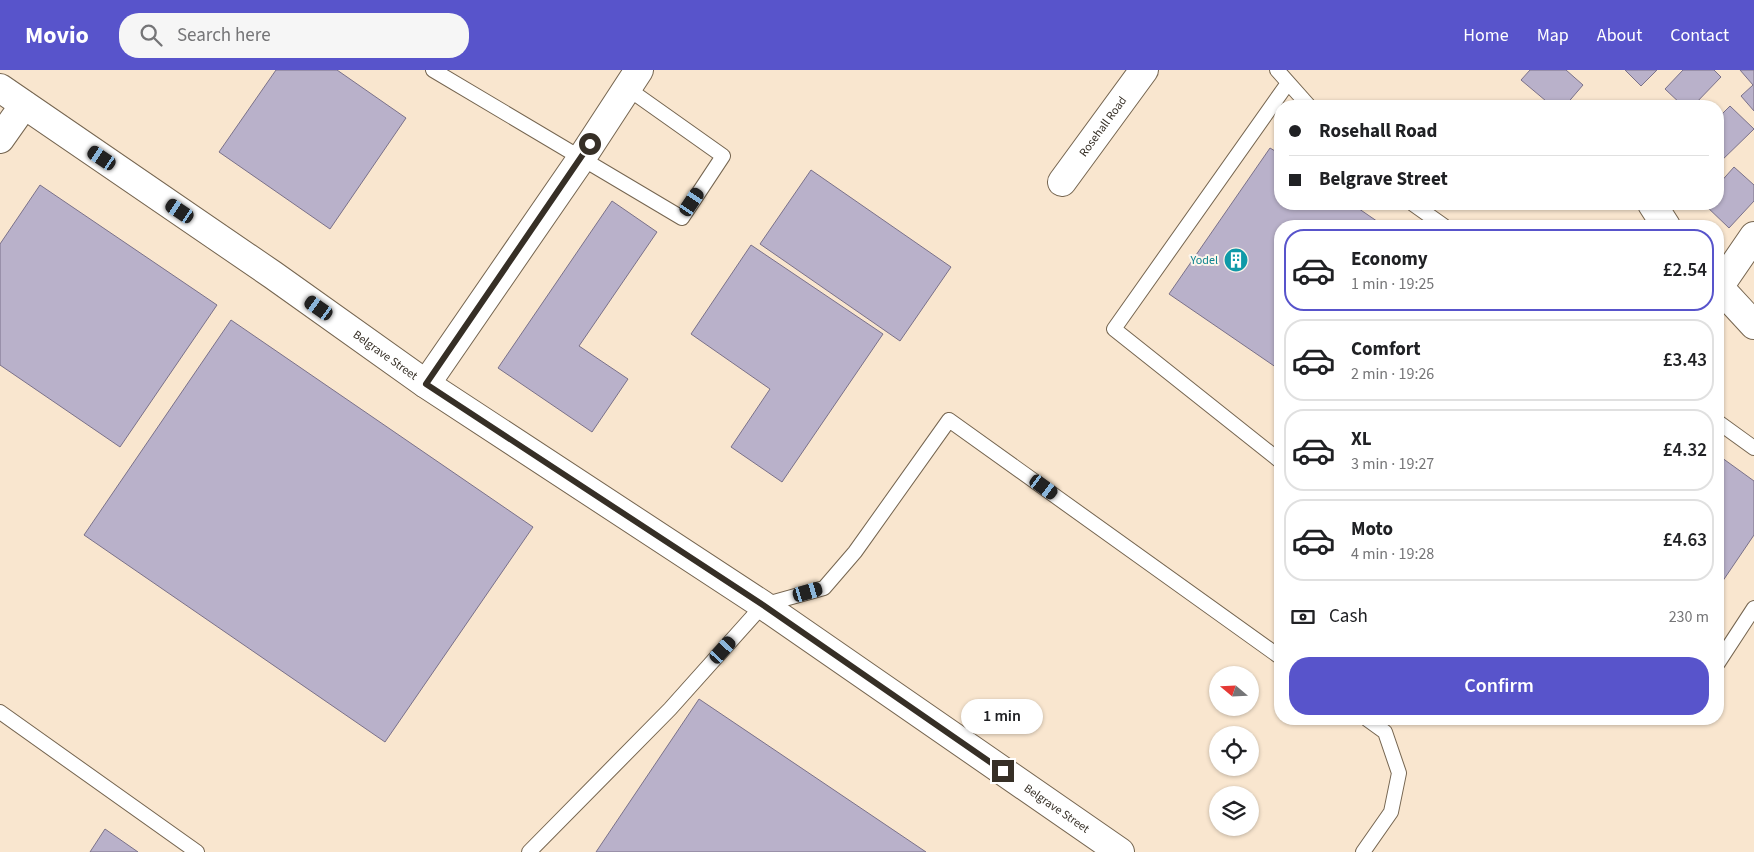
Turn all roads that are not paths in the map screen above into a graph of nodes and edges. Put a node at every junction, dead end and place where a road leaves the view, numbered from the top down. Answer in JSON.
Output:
{"nodes":[{"id":1,"x":433,"y":70,"type":"edge"},
{"id":2,"x":1144,"y":70,"type":"edge"},
{"id":3,"x":1277,"y":70,"type":"edge"},
{"id":4,"x":633,"y":79,"type":"edge"},
{"id":5,"x":1288,"y":82,"type":"junction"},
{"id":6,"x":0,"y":88,"type":"edge"},
{"id":7,"x":1275,"y":100,"type":"edge"},
{"id":8,"x":1304,"y":100,"type":"edge"},
{"id":9,"x":1274,"y":102,"type":"edge"},
{"id":10,"x":24,"y":105,"type":"junction"},
{"id":11,"x":0,"y":139,"type":"edge"},
{"id":12,"x":581,"y":159,"type":"junction"},
{"id":13,"x":1062,"y":182,"type":"dead end"},
{"id":14,"x":1421,"y":210,"type":"edge"},
{"id":15,"x":1436,"y":220,"type":"edge"},
{"id":16,"x":1754,"y":236,"type":"edge"},
{"id":17,"x":1724,"y":278,"type":"edge"},
{"id":18,"x":1724,"y":293,"type":"edge"},
{"id":19,"x":1754,"y":325,"type":"edge"},
{"id":20,"x":426,"y":384,"type":"junction"},
{"id":21,"x":1724,"y":426,"type":"edge"},
{"id":22,"x":1754,"y":448,"type":"edge"},
{"id":23,"x":1274,"y":456,"type":"edge"},
{"id":24,"x":763,"y":605,"type":"junction"},
{"id":25,"x":1754,"y":608,"type":"edge"},
{"id":26,"x":1274,"y":653,"type":"edge"},
{"id":27,"x":1724,"y":654,"type":"edge"},
{"id":28,"x":0,"y":712,"type":"edge"},
{"id":29,"x":1375,"y":725,"type":"edge"},
{"id":30,"x":1103,"y":847,"type":"edge"},
{"id":31,"x":197,"y":852,"type":"edge"},
{"id":32,"x":529,"y":852,"type":"edge"},
{"id":33,"x":1363,"y":852,"type":"edge"}],
"edges":[{"from":1,"to":12,"type":"lane"},
{"from":2,"to":13,"type":"street","name":"Rosehall Road"},
{"from":3,"to":5,"type":"lane"},
{"from":4,"to":12,"type":"street"},
{"from":4,"to":12,"type":"lane"},
{"from":5,"to":7,"type":"lane"},
{"from":5,"to":8,"type":"lane"},
{"from":6,"to":10,"type":"street","name":"Belgrave Street"},
{"from":9,"to":23,"type":"lane"},
{"from":10,"to":11,"type":"street"},
{"from":10,"to":20,"type":"street","name":"Belgrave Street"},
{"from":12,"to":20,"type":"street"},
{"from":14,"to":15,"type":"lane"},
{"from":16,"to":17,"type":"street"},
{"from":18,"to":19,"type":"street"},
{"from":20,"to":24,"type":"street","name":"Belgrave Street"},
{"from":21,"to":22,"type":"lane"},
{"from":24,"to":26,"type":"lane"},
{"from":24,"to":30,"type":"street","name":"Belgrave Street"},
{"from":24,"to":32,"type":"lane"},
{"from":25,"to":27,"type":"lane"},
{"from":28,"to":31,"type":"lane"},
{"from":29,"to":33,"type":"lane"}]}
